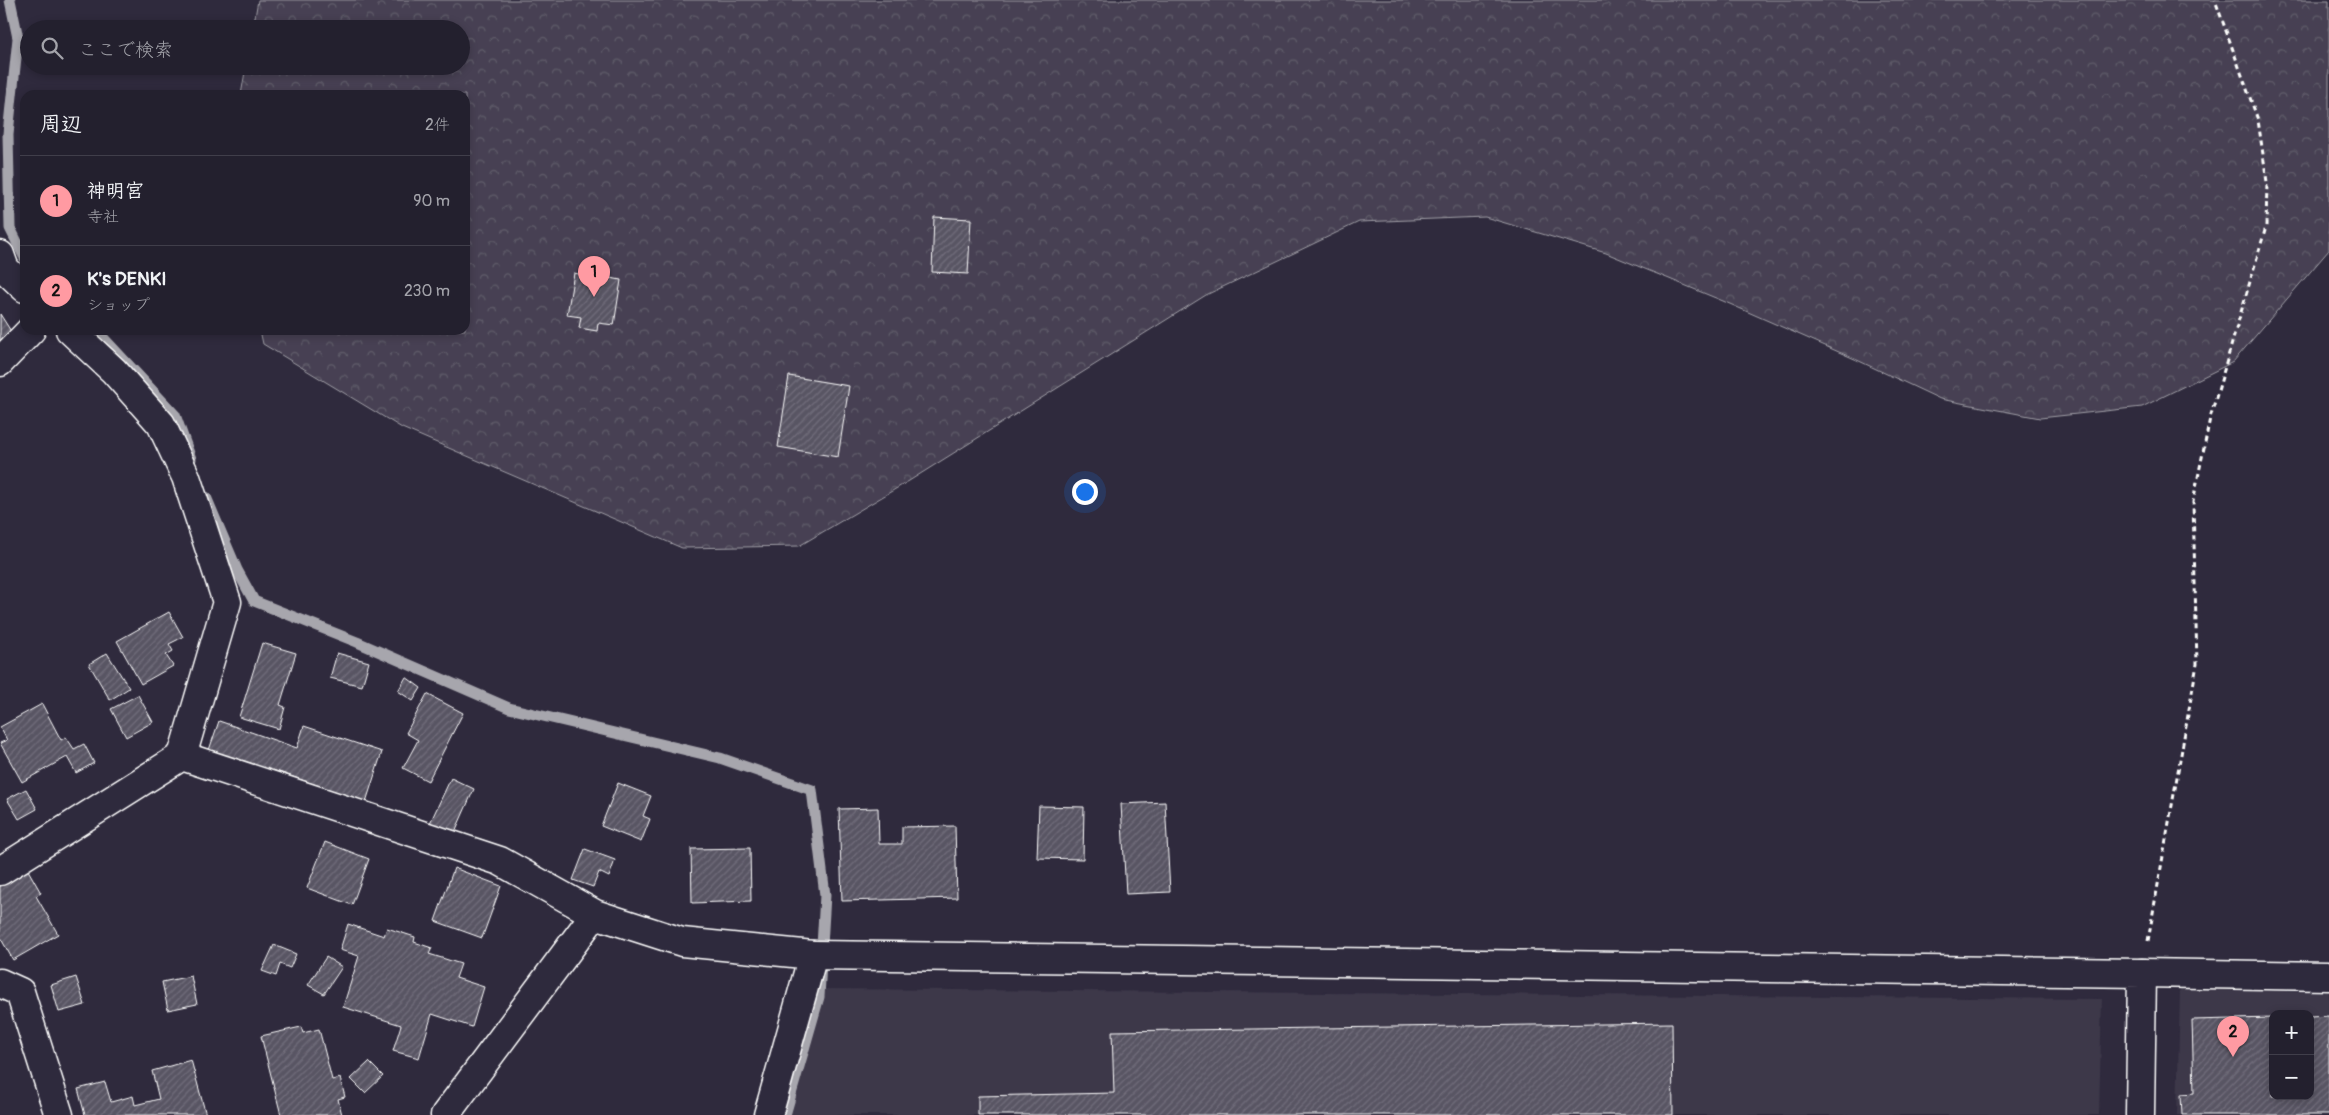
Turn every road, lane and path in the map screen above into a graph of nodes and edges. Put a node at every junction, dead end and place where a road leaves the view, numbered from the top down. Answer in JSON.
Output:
{"nodes":[{"id":1,"x":2215,"y":0,"type":"edge"},
{"id":2,"x":0,"y":255,"type":"edge"},
{"id":3,"x":20,"y":283,"type":"edge"},
{"id":4,"x":26,"y":335,"type":"edge"},
{"id":5,"x":75,"y":335,"type":"edge"},
{"id":6,"x":0,"y":362,"type":"edge"},
{"id":7,"x":182,"y":756,"type":"junction"},
{"id":8,"x":0,"y":871,"type":"edge"},
{"id":9,"x":595,"y":914,"type":"junction"},
{"id":10,"x":814,"y":955,"type":"junction"},
{"id":11,"x":2142,"y":973,"type":"junction"},
{"id":12,"x":2329,"y":976,"type":"edge"},
{"id":13,"x":0,"y":983,"type":"edge"},
{"id":14,"x":59,"y":1115,"type":"edge"},
{"id":15,"x":445,"y":1115,"type":"edge"},
{"id":16,"x":768,"y":1115,"type":"edge"},
{"id":17,"x":2140,"y":1115,"type":"edge"}],
"edges":[{"from":1,"to":11,"type":"path"},
{"from":2,"to":3,"type":"street"},
{"from":4,"to":6,"type":"street"},
{"from":5,"to":7,"type":"street"},
{"from":7,"to":8,"type":"street"},
{"from":7,"to":9,"type":"street"},
{"from":9,"to":10,"type":"street"},
{"from":9,"to":15,"type":"street"},
{"from":10,"to":11,"type":"street"},
{"from":10,"to":16,"type":"street"},
{"from":11,"to":12,"type":"street"},
{"from":11,"to":17,"type":"street"},
{"from":13,"to":14,"type":"street"}]}
